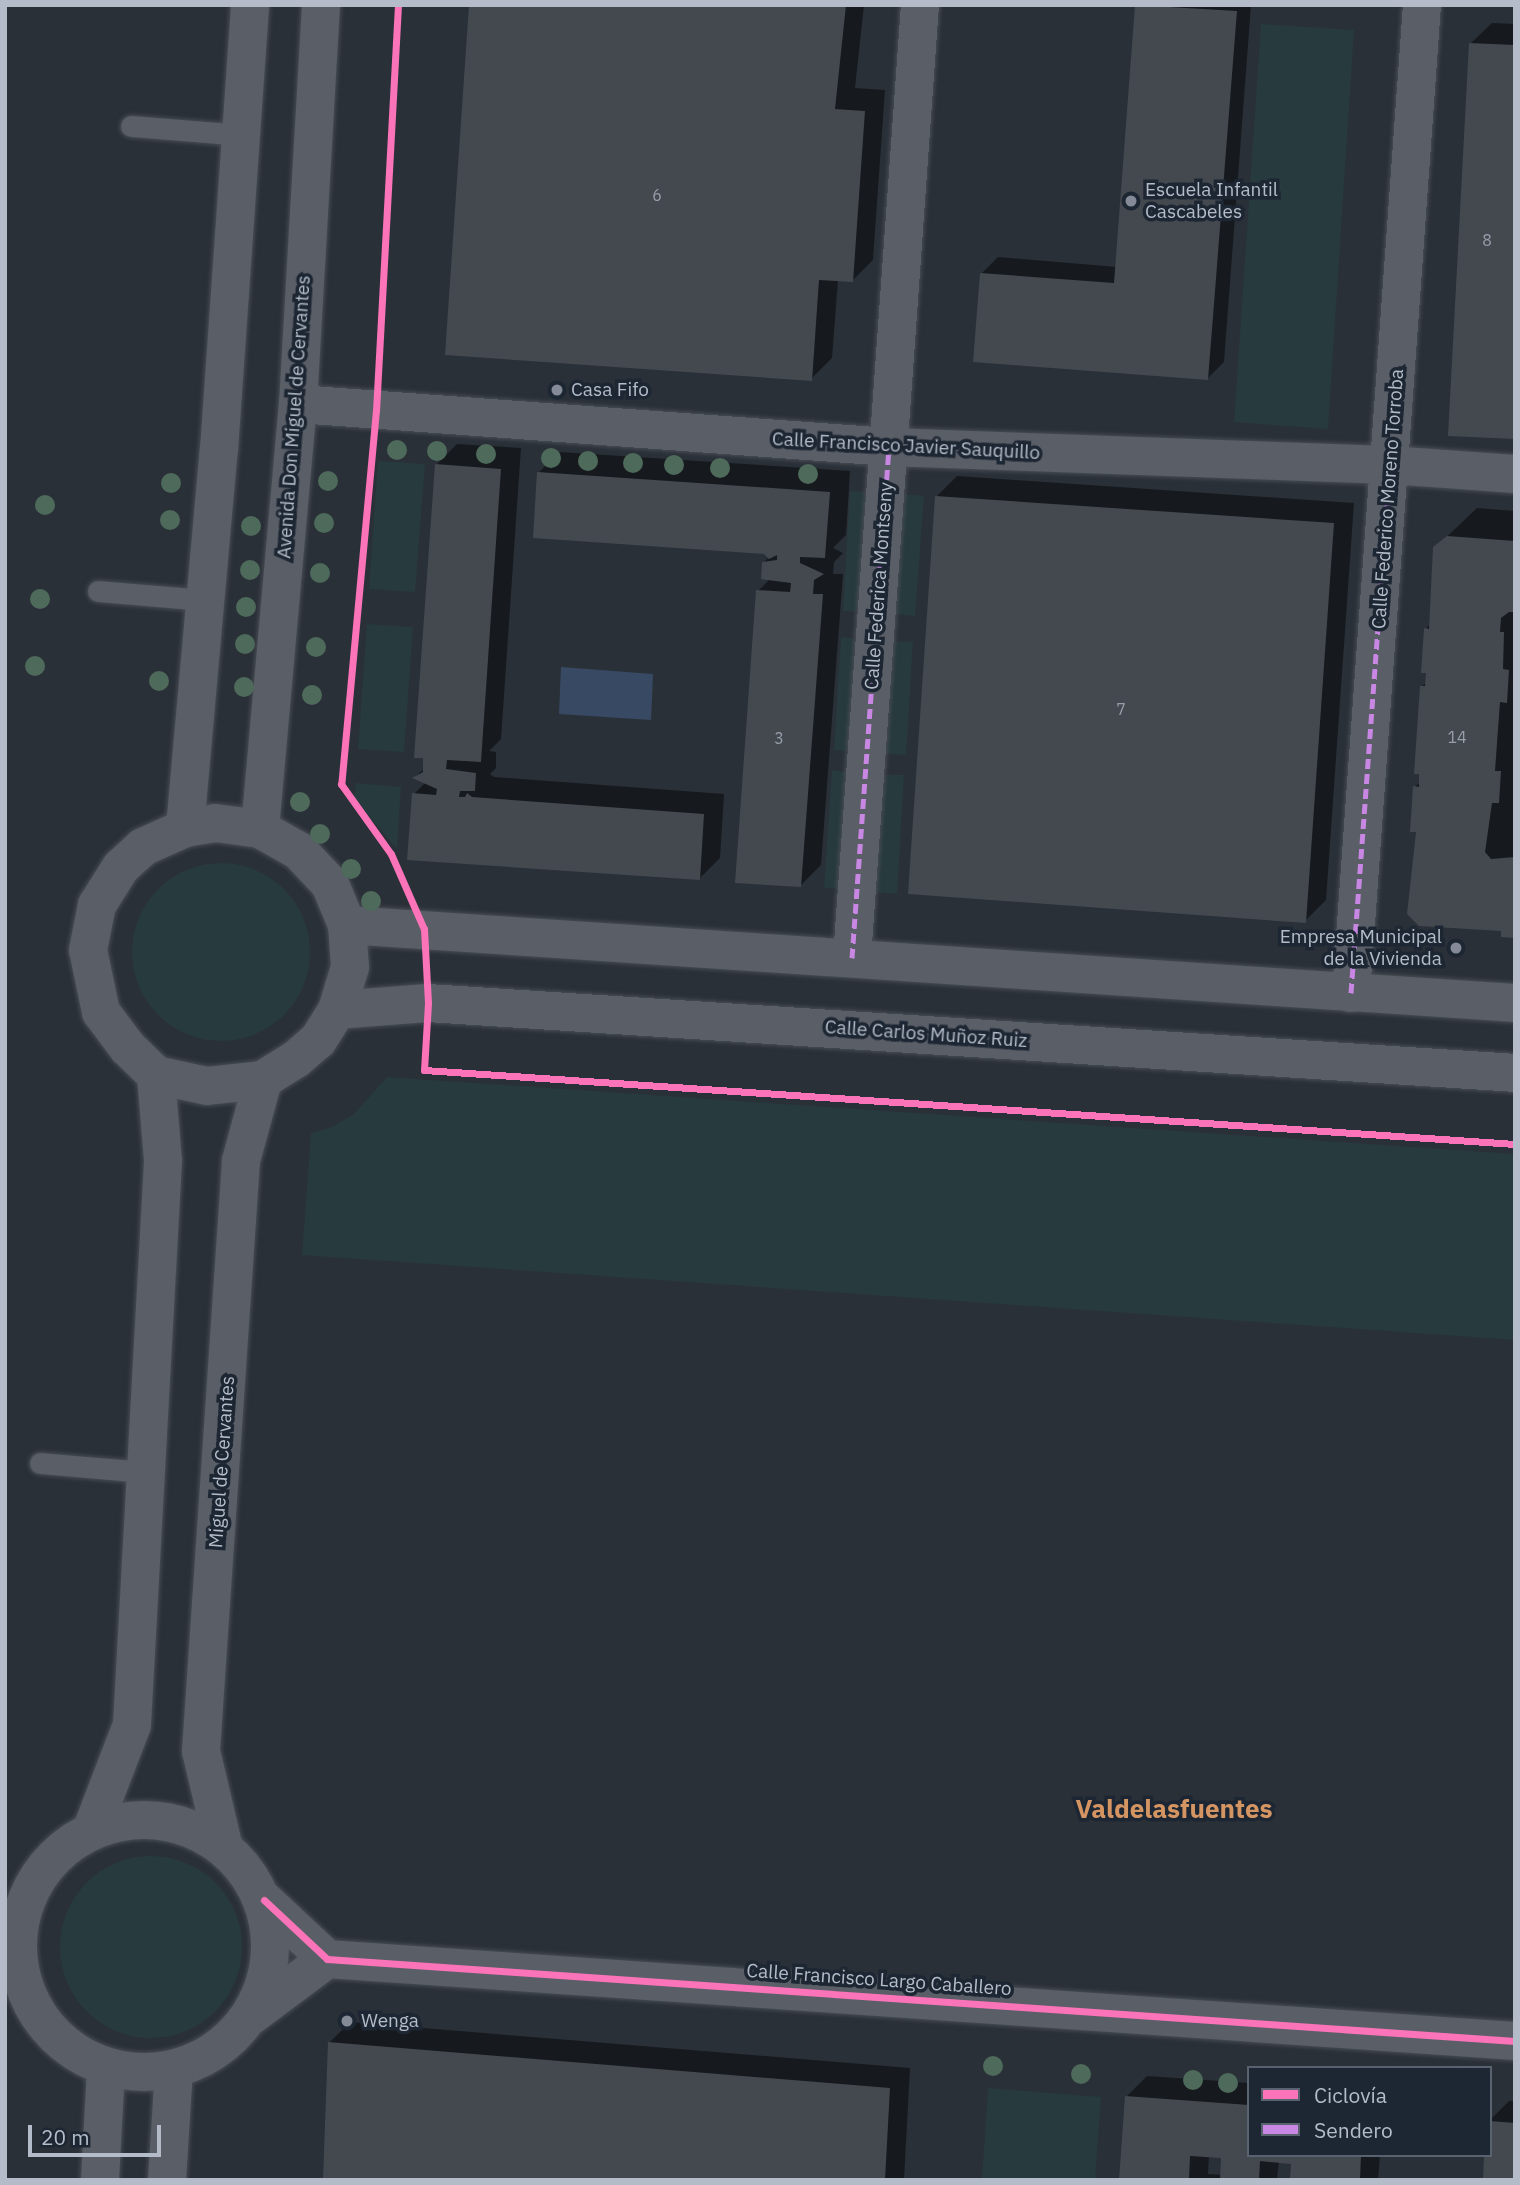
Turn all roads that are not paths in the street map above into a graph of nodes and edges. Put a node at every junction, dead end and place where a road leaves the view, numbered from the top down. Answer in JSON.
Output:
{"nodes":[{"id":1,"x":250,"y":5,"type":"edge"},
{"id":2,"x":321,"y":5,"type":"edge"},
{"id":3,"x":920,"y":5,"type":"edge"},
{"id":4,"x":1422,"y":5,"type":"edge"},
{"id":5,"x":131,"y":126,"type":"dead end"},
{"id":6,"x":242,"y":135,"type":"junction"},
{"id":7,"x":298,"y":404,"type":"junction"},
{"id":8,"x":889,"y":447,"type":"junction"},
{"id":9,"x":1390,"y":465,"type":"junction"},
{"id":10,"x":1515,"y":474,"type":"edge"},
{"id":11,"x":98,"y":591,"type":"dead end"},
{"id":12,"x":206,"y":600,"type":"junction"},
{"id":13,"x":185,"y":828,"type":"junction"},
{"id":14,"x":260,"y":829,"type":"junction"},
{"id":15,"x":347,"y":925,"type":"junction"},
{"id":16,"x":852,"y":958,"type":"junction"},
{"id":17,"x":1351,"y":993,"type":"junction"},
{"id":18,"x":1515,"y":1003,"type":"edge"},
{"id":19,"x":337,"y":1010,"type":"junction"},
{"id":20,"x":1515,"y":1073,"type":"edge"},
{"id":21,"x":156,"y":1075,"type":"junction"},
{"id":22,"x":263,"y":1080,"type":"junction"},
{"id":23,"x":40,"y":1463,"type":"dead end"},
{"id":24,"x":146,"y":1472,"type":"junction"},
{"id":25,"x":92,"y":1829,"type":"junction"},
{"id":26,"x":222,"y":1844,"type":"junction"},
{"id":27,"x":17,"y":1894,"type":"edge"},
{"id":28,"x":264,"y":1900,"type":"junction"},
{"id":29,"x":327,"y":1959,"type":"junction"},
{"id":30,"x":13,"y":1978,"type":"edge"},
{"id":31,"x":252,"y":2015,"type":"junction"},
{"id":32,"x":1515,"y":2041,"type":"edge"},
{"id":33,"x":106,"y":2068,"type":"junction"},
{"id":34,"x":174,"y":2070,"type":"junction"},
{"id":35,"x":100,"y":2180,"type":"edge"},
{"id":36,"x":167,"y":2180,"type":"edge"}],
"edges":[{"from":1,"to":6,"type":"street"},
{"from":2,"to":7,"type":"street","name":"Avenida Don Miguel de Cervantes"},
{"from":3,"to":8,"type":"street","name":"Calle Federica Montseny"},
{"from":4,"to":9,"type":"street","name":"Calle Federico Moreno Torroba"},
{"from":5,"to":6,"type":"lane"},
{"from":6,"to":12,"type":"street"},
{"from":7,"to":8,"type":"street","name":"Calle Francisco Javier Sauquillo"},
{"from":7,"to":14,"type":"street","name":"Avenida Don Miguel de Cervantes"},
{"from":8,"to":9,"type":"street","name":"Calle Francisco Javier Sauquillo"},
{"from":8,"to":16,"type":"street","name":"Calle Federica Montseny"},
{"from":9,"to":10,"type":"street","name":"Calle Francisco Javier Sauquillo"},
{"from":9,"to":17,"type":"street","name":"Calle Federico Moreno Torroba"},
{"from":11,"to":12,"type":"lane"},
{"from":12,"to":13,"type":"street"},
{"from":13,"to":14,"type":"street"},
{"from":13,"to":21,"type":"street"},
{"from":14,"to":15,"type":"street"},
{"from":15,"to":16,"type":"street"},
{"from":15,"to":19,"type":"street"},
{"from":16,"to":17,"type":"street"},
{"from":17,"to":18,"type":"street"},
{"from":19,"to":20,"type":"street","name":"Calle Carlos Muñoz Ruiz"},
{"from":19,"to":22,"type":"street"},
{"from":21,"to":22,"type":"street"},
{"from":21,"to":24,"type":"street"},
{"from":22,"to":26,"type":"street","name":"Miguel de Cervantes"},
{"from":23,"to":24,"type":"lane"},
{"from":24,"to":25,"type":"street"},
{"from":25,"to":26,"type":"street"},
{"from":25,"to":27,"type":"street"},
{"from":26,"to":28,"type":"street"},
{"from":27,"to":30,"type":"street"},
{"from":28,"to":29,"type":"street"},
{"from":28,"to":31,"type":"street"},
{"from":29,"to":31,"type":"street"},
{"from":29,"to":32,"type":"street","name":"Calle Francisco Largo Caballero"},
{"from":30,"to":33,"type":"street"},
{"from":31,"to":34,"type":"street"},
{"from":33,"to":34,"type":"street"},
{"from":33,"to":35,"type":"street"},
{"from":34,"to":36,"type":"street"}]}
